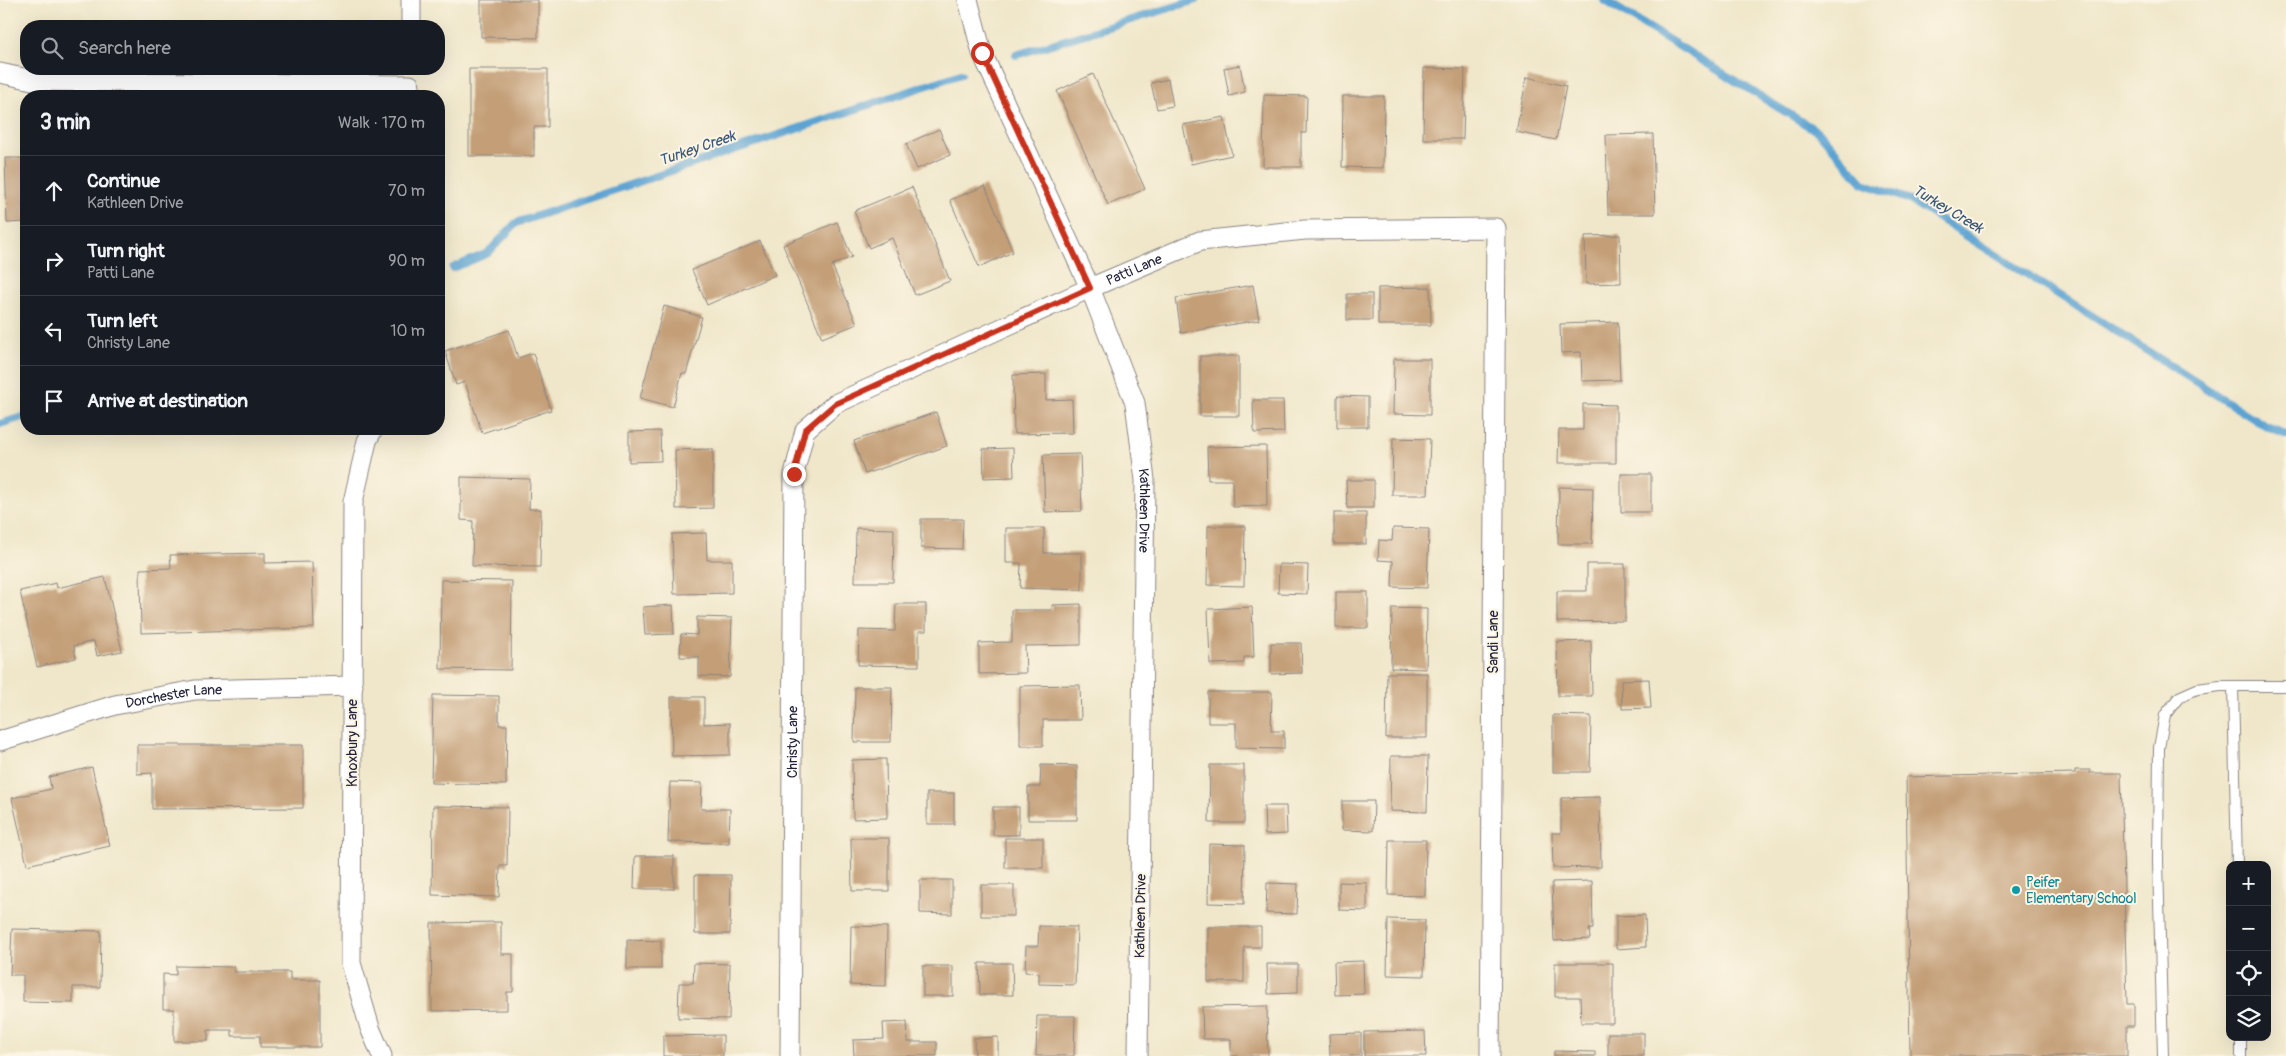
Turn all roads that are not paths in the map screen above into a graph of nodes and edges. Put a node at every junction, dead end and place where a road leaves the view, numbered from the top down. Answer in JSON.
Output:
{"nodes":[{"id":1,"x":411,"y":0,"type":"edge"},
{"id":2,"x":968,"y":0,"type":"edge"},
{"id":3,"x":411,"y":20,"type":"edge"},
{"id":4,"x":0,"y":73,"type":"edge"},
{"id":5,"x":411,"y":83,"type":"edge"},
{"id":6,"x":1496,"y":228,"type":"joint"},
{"id":7,"x":1090,"y":288,"type":"junction"},
{"id":8,"x":805,"y":430,"type":"joint"},
{"id":9,"x":370,"y":435,"type":"edge"},
{"id":10,"x":353,"y":686,"type":"junction"},
{"id":11,"x":2233,"y":686,"type":"junction"},
{"id":12,"x":2286,"y":686,"type":"edge"},
{"id":13,"x":0,"y":741,"type":"edge"},
{"id":14,"x":2237,"y":861,"type":"edge"},
{"id":15,"x":2241,"y":1041,"type":"edge"},
{"id":16,"x":382,"y":1056,"type":"edge"},
{"id":17,"x":790,"y":1056,"type":"edge"},
{"id":18,"x":1138,"y":1056,"type":"edge"},
{"id":19,"x":1490,"y":1056,"type":"edge"},
{"id":20,"x":2163,"y":1056,"type":"edge"},
{"id":21,"x":2241,"y":1056,"type":"edge"}],
"edges":[{"from":1,"to":3,"type":"street"},
{"from":2,"to":7,"type":"street","name":"Kathleen Drive"},
{"from":4,"to":5,"type":"street"},
{"from":6,"to":7,"type":"street","name":"Patti Lane"},
{"from":6,"to":19,"type":"street","name":"Sandi Lane"},
{"from":7,"to":8,"type":"street","name":"Patti Lane"},
{"from":7,"to":18,"type":"street","name":"Kathleen Drive"},
{"from":8,"to":17,"type":"street","name":"Christy Lane"},
{"from":9,"to":10,"type":"street","name":"Knoxbury Lane"},
{"from":10,"to":13,"type":"street","name":"Dorchester Lane"},
{"from":10,"to":16,"type":"street","name":"Knoxbury Lane"},
{"from":11,"to":12,"type":"lane"},
{"from":11,"to":14,"type":"lane"},
{"from":11,"to":20,"type":"lane"},
{"from":15,"to":21,"type":"lane"}]}
